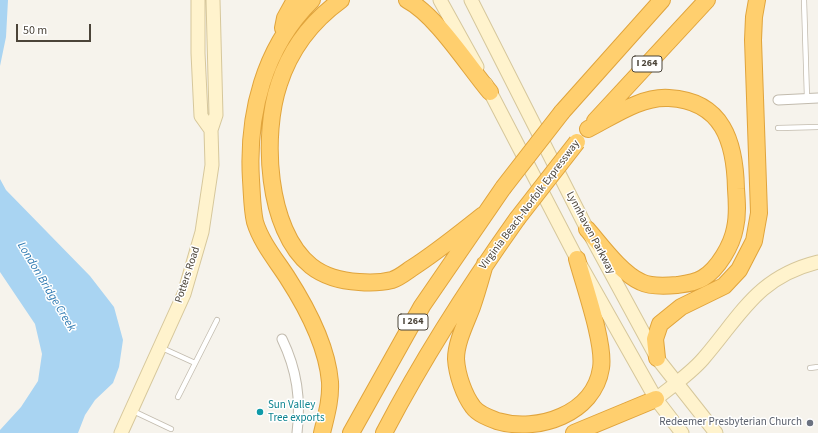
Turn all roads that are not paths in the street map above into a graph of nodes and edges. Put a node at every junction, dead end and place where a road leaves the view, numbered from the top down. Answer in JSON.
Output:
{"nodes":[{"id":1,"x":198,"y":0,"type":"edge"},
{"id":2,"x":213,"y":0,"type":"edge"},
{"id":3,"x":295,"y":0,"type":"edge"},
{"id":4,"x":312,"y":0,"type":"edge"},
{"id":5,"x":341,"y":0,"type":"edge"},
{"id":6,"x":406,"y":0,"type":"edge"},
{"id":7,"x":440,"y":0,"type":"edge"},
{"id":8,"x":471,"y":0,"type":"edge"},
{"id":9,"x":662,"y":0,"type":"edge"},
{"id":10,"x":707,"y":0,"type":"edge"},
{"id":11,"x":757,"y":0,"type":"edge"},
{"id":12,"x":804,"y":0,"type":"edge"},
{"id":13,"x":281,"y":40,"type":"junction"},
{"id":14,"x":490,"y":92,"type":"junction"},
{"id":15,"x":807,"y":98,"type":"junction"},
{"id":16,"x":818,"y":98,"type":"edge"},
{"id":17,"x":778,"y":100,"type":"dead end"},
{"id":18,"x":818,"y":101,"type":"edge"},
{"id":19,"x":818,"y":127,"type":"edge"},
{"id":20,"x":778,"y":128,"type":"dead end"},
{"id":21,"x":588,"y":129,"type":"junction"},
{"id":22,"x":211,"y":130,"type":"junction"},
{"id":23,"x":483,"y":215,"type":"junction"},
{"id":24,"x":587,"y":229,"type":"junction"},
{"id":25,"x":576,"y":259,"type":"junction"},
{"id":26,"x":818,"y":262,"type":"edge"},
{"id":27,"x":485,"y":264,"type":"junction"},
{"id":28,"x":217,"y":320,"type":"dead end"},
{"id":29,"x":282,"y":338,"type":"dead end"},
{"id":30,"x":160,"y":347,"type":"junction"},
{"id":31,"x":657,"y":358,"type":"junction"},
{"id":32,"x":195,"y":363,"type":"junction"},
{"id":33,"x":818,"y":367,"type":"edge"},
{"id":34,"x":810,"y":368,"type":"dead end"},
{"id":35,"x":676,"y":384,"type":"junction"},
{"id":36,"x":178,"y":397,"type":"dead end"},
{"id":37,"x":656,"y":398,"type":"junction"},
{"id":38,"x":131,"y":410,"type":"junction"},
{"id":39,"x":171,"y":429,"type":"dead end"},
{"id":40,"x":121,"y":433,"type":"edge"},
{"id":41,"x":296,"y":433,"type":"edge"},
{"id":42,"x":322,"y":433,"type":"edge"},
{"id":43,"x":351,"y":433,"type":"edge"},
{"id":44,"x":384,"y":433,"type":"edge"},
{"id":45,"x":574,"y":433,"type":"edge"},
{"id":46,"x":682,"y":433,"type":"edge"},
{"id":47,"x":716,"y":433,"type":"edge"}],
"edges":[{"from":1,"to":22,"type":"main road","name":"Potters Road"},
{"from":2,"to":22,"type":"main road","name":"Potters Road"},
{"from":3,"to":13,"type":"highway"},
{"from":4,"to":13,"type":"highway"},
{"from":5,"to":23,"type":"highway"},
{"from":6,"to":14,"type":"highway"},
{"from":7,"to":14,"type":"main road"},
{"from":8,"to":24,"type":"main road","name":"Lynnhaven Parkway"},
{"from":9,"to":23,"type":"highway","number":"I 264","bridge":true},
{"from":10,"to":21,"type":"highway","name":"Virginia Beach-Norfolk Expressway","number":"I 264"},
{"from":11,"to":31,"type":"highway"},
{"from":12,"to":15,"type":"lane"},
{"from":13,"to":42,"type":"highway"},
{"from":14,"to":25,"type":"main road"},
{"from":15,"to":16,"type":"street"},
{"from":15,"to":17,"type":"street"},
{"from":16,"to":18,"type":"street"},
{"from":19,"to":20,"type":"lane"},
{"from":21,"to":24,"type":"highway"},
{"from":21,"to":27,"type":"highway","name":"Virginia Beach-Norfolk Expressway","number":"I 264","bridge":true},
{"from":22,"to":30,"type":"main road","name":"Potters Road"},
{"from":23,"to":43,"type":"highway","number":"I 264"},
{"from":24,"to":31,"type":"main road","name":"Lynnhaven Parkway"},
{"from":25,"to":27,"type":"highway"},
{"from":25,"to":37,"type":"main road"},
{"from":26,"to":35,"type":"main road"},
{"from":27,"to":44,"type":"highway","name":"Virginia Beach-Norfolk Expressway","number":"I 264"},
{"from":28,"to":32,"type":"lane"},
{"from":29,"to":41,"type":"street"},
{"from":30,"to":32,"type":"lane"},
{"from":30,"to":38,"type":"main road","name":"Potters Road"},
{"from":31,"to":35,"type":"main road","name":"Lynnhaven Parkway"},
{"from":32,"to":36,"type":"lane"},
{"from":33,"to":34,"type":"lane"},
{"from":35,"to":37,"type":"main road"},
{"from":35,"to":47,"type":"main road","name":"Lynnhaven Parkway"},
{"from":37,"to":45,"type":"highway"},
{"from":37,"to":46,"type":"main road"},
{"from":38,"to":39,"type":"lane"},
{"from":38,"to":40,"type":"main road","name":"Potters Road"}]}
